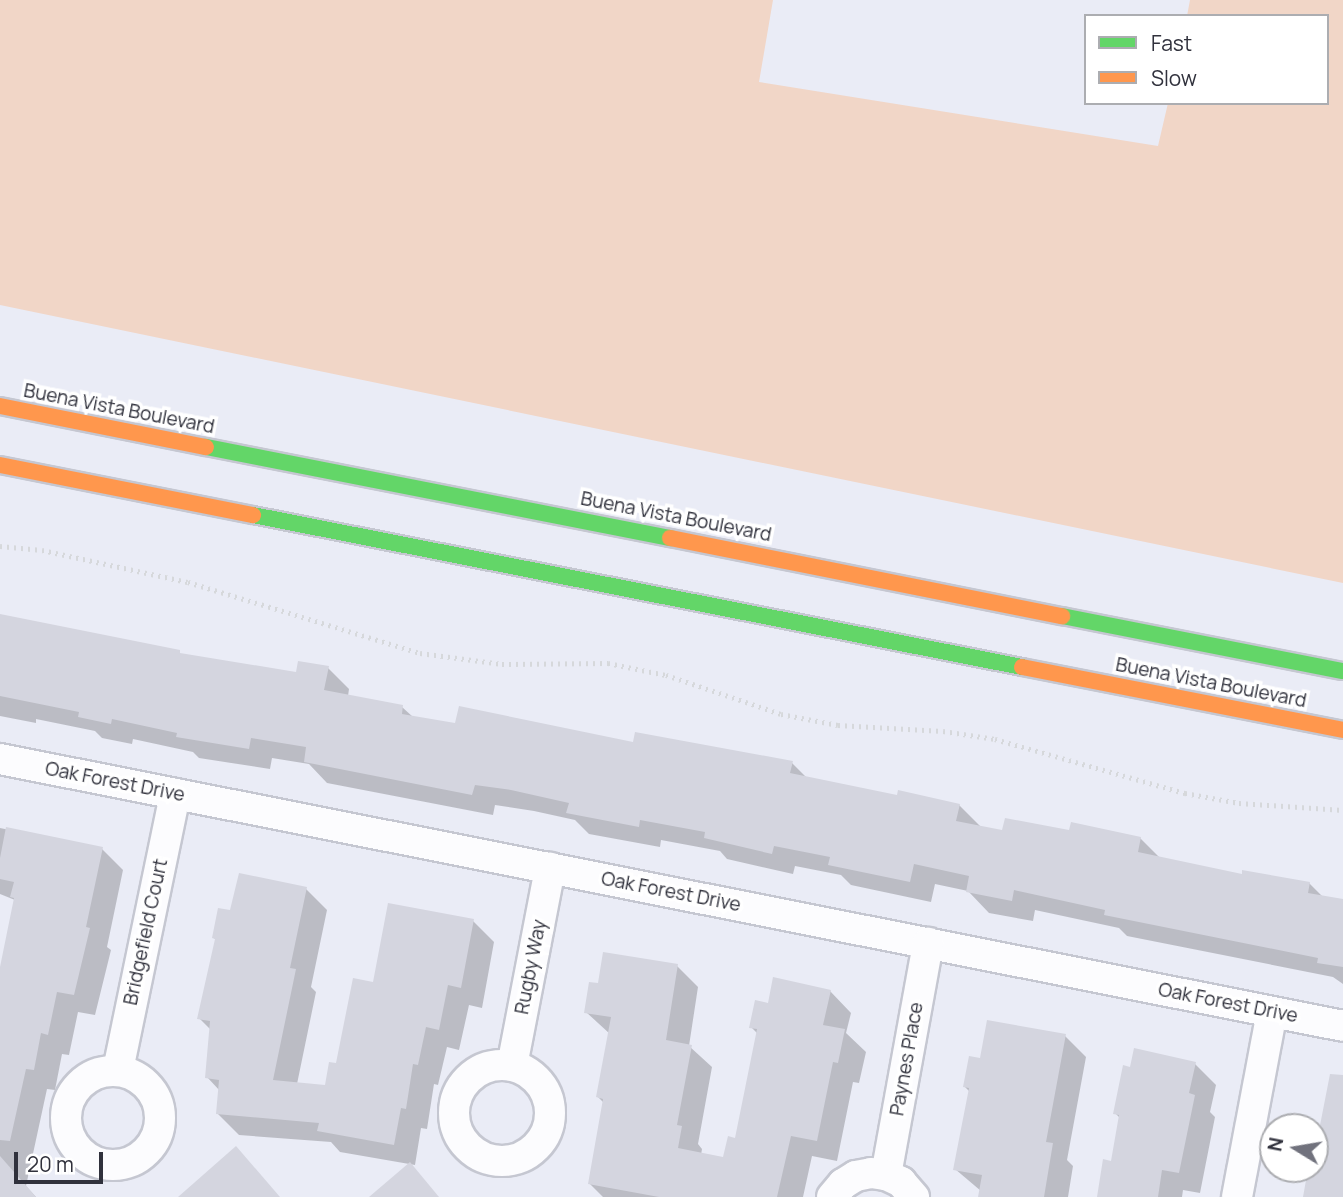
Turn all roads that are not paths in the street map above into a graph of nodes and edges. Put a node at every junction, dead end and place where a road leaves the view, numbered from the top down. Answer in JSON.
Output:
{"nodes":[{"id":1,"x":0,"y":407,"type":"edge"},
{"id":2,"x":0,"y":465,"type":"edge"},
{"id":3,"x":1343,"y":671,"type":"edge"},
{"id":4,"x":1343,"y":730,"type":"edge"},
{"id":5,"x":0,"y":759,"type":"edge"},
{"id":6,"x":175,"y":794,"type":"junction"},
{"id":7,"x":550,"y":868,"type":"junction"},
{"id":8,"x":928,"y":943,"type":"junction"},
{"id":9,"x":1272,"y":1012,"type":"junction"},
{"id":10,"x":1343,"y":1026,"type":"edge"},
{"id":11,"x":512,"y":1066,"type":"dead end"},
{"id":12,"x":118,"y":1070,"type":"dead end"},
{"id":13,"x":886,"y":1175,"type":"junction"},
{"id":14,"x":832,"y":1197,"type":"edge"},
{"id":15,"x":914,"y":1197,"type":"edge"},
{"id":16,"x":1237,"y":1197,"type":"edge"}],
"edges":[{"from":1,"to":3,"type":"main road","name":"Buena Vista Boulevard"},
{"from":2,"to":4,"type":"main road","name":"Buena Vista Boulevard"},
{"from":5,"to":6,"type":"street","name":"Oak Forest Drive"},
{"from":6,"to":7,"type":"street","name":"Oak Forest Drive"},
{"from":6,"to":12,"type":"street","name":"Bridgefield Court"},
{"from":7,"to":8,"type":"street","name":"Oak Forest Drive"},
{"from":7,"to":11,"type":"street","name":"Rugby Way"},
{"from":8,"to":9,"type":"street","name":"Oak Forest Drive"},
{"from":8,"to":13,"type":"street","name":"Paynes Place"},
{"from":9,"to":10,"type":"street","name":"Oak Forest Drive"},
{"from":9,"to":16,"type":"street"},
{"from":13,"to":14,"type":"street"},
{"from":13,"to":15,"type":"street"}]}
